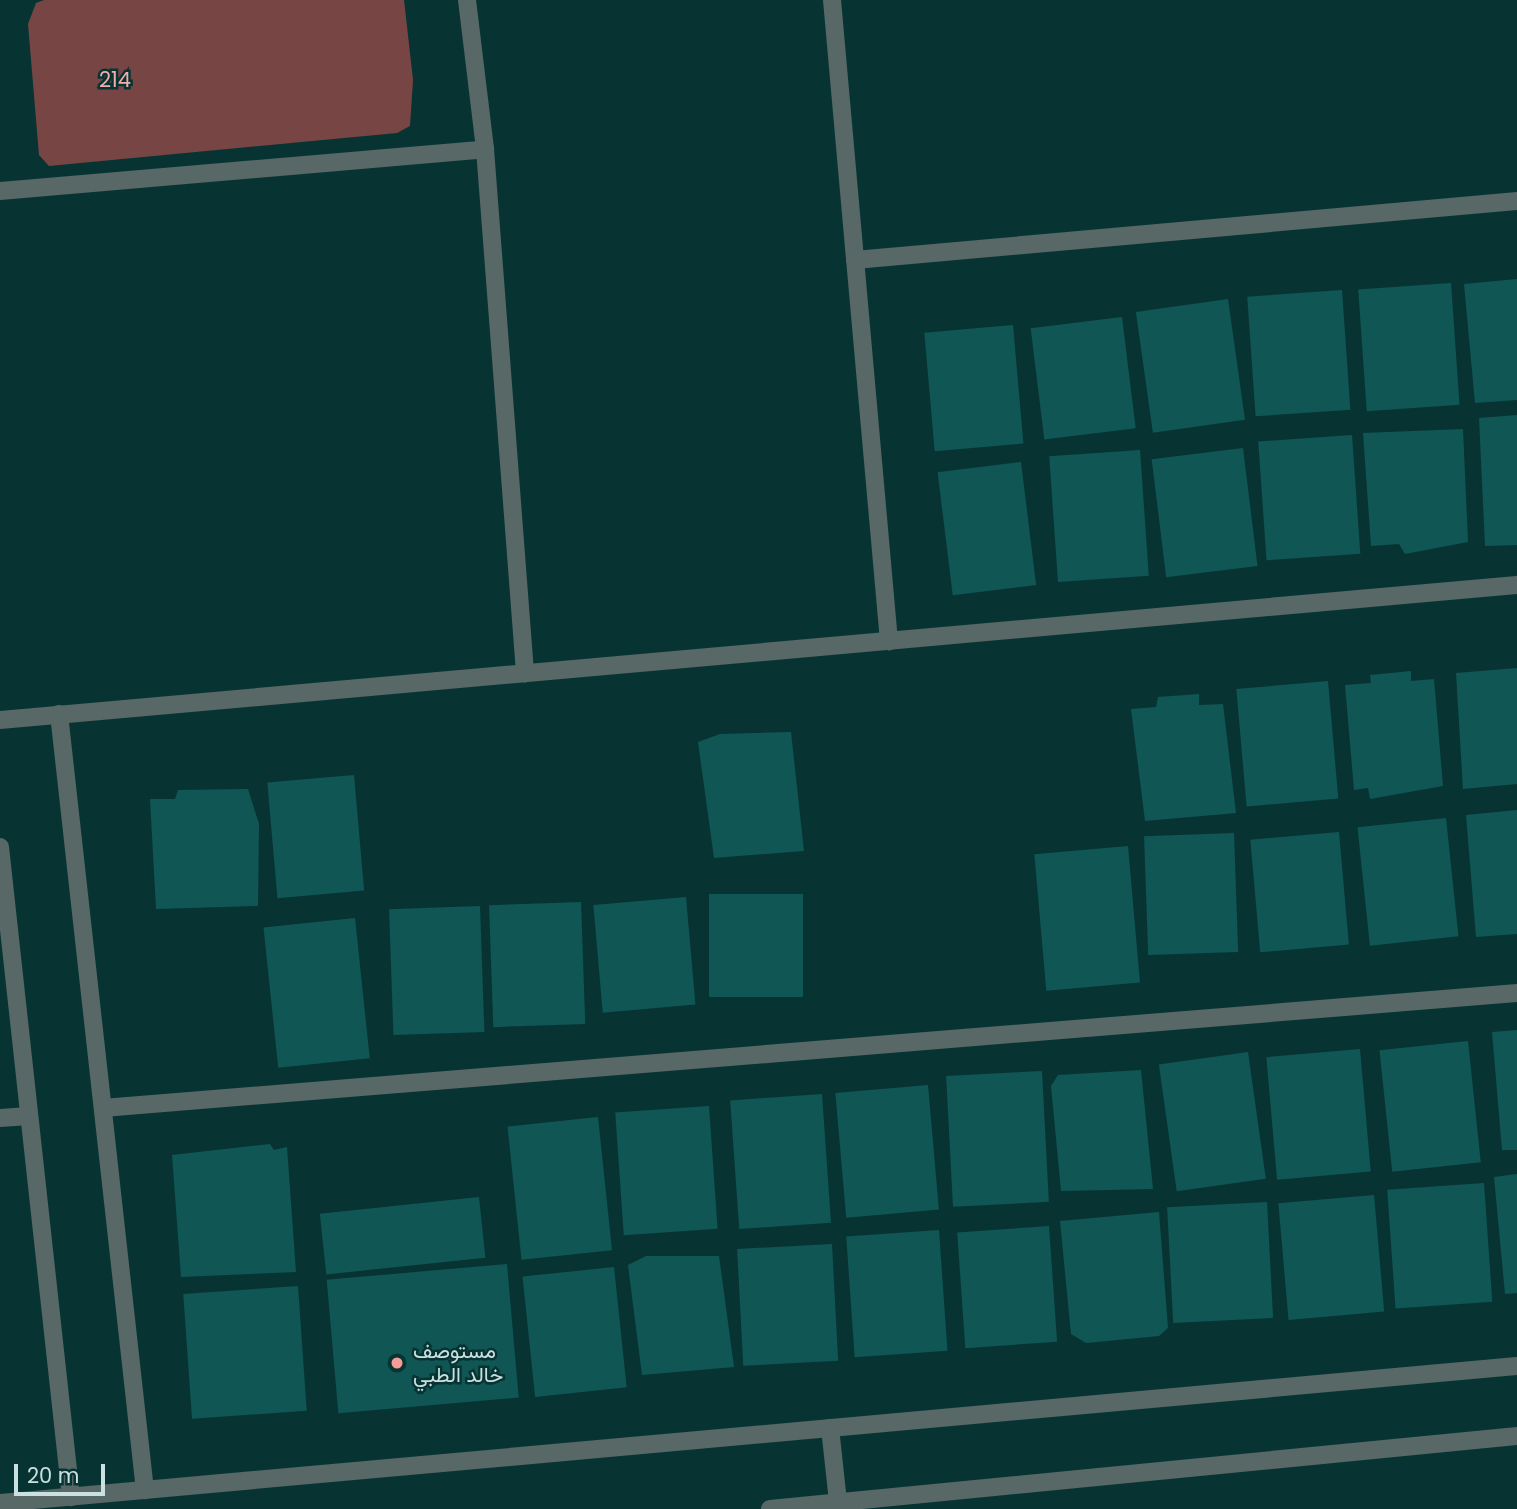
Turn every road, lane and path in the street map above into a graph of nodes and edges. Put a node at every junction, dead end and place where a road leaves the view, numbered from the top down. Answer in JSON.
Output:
{"nodes":[{"id":1,"x":467,"y":0,"type":"edge"},
{"id":2,"x":832,"y":0,"type":"edge"},
{"id":3,"x":485,"y":149,"type":"junction"},
{"id":4,"x":0,"y":191,"type":"edge"},
{"id":5,"x":1517,"y":201,"type":"edge"},
{"id":6,"x":855,"y":260,"type":"junction"},
{"id":7,"x":1517,"y":586,"type":"edge"},
{"id":8,"x":889,"y":641,"type":"junction"},
{"id":9,"x":525,"y":673,"type":"junction"},
{"id":10,"x":60,"y":715,"type":"junction"},
{"id":11,"x":0,"y":720,"type":"edge"},
{"id":12,"x":0,"y":847,"type":"edge"},
{"id":13,"x":1517,"y":993,"type":"edge"},
{"id":14,"x":103,"y":1108,"type":"junction"},
{"id":15,"x":29,"y":1116,"type":"junction"},
{"id":16,"x":0,"y":1118,"type":"edge"},
{"id":17,"x":1517,"y":1366,"type":"edge"},
{"id":18,"x":830,"y":1428,"type":"junction"},
{"id":19,"x":1517,"y":1436,"type":"edge"},
{"id":20,"x":145,"y":1490,"type":"junction"},
{"id":21,"x":71,"y":1497,"type":"junction"},
{"id":22,"x":838,"y":1502,"type":"junction"},
{"id":23,"x":0,"y":1503,"type":"edge"},
{"id":24,"x":771,"y":1509,"type":"edge"}],
"edges":[{"from":1,"to":3,"type":"street"},
{"from":2,"to":6,"type":"street"},
{"from":3,"to":4,"type":"street"},
{"from":3,"to":9,"type":"street"},
{"from":5,"to":6,"type":"street"},
{"from":6,"to":8,"type":"street"},
{"from":7,"to":8,"type":"street"},
{"from":8,"to":9,"type":"street"},
{"from":9,"to":10,"type":"street"},
{"from":10,"to":11,"type":"street"},
{"from":10,"to":14,"type":"street"},
{"from":12,"to":15,"type":"street"},
{"from":13,"to":14,"type":"street"},
{"from":14,"to":20,"type":"street"},
{"from":15,"to":16,"type":"street"},
{"from":15,"to":21,"type":"street"},
{"from":17,"to":18,"type":"street"},
{"from":18,"to":20,"type":"street"},
{"from":18,"to":22,"type":"street"},
{"from":19,"to":22,"type":"street"},
{"from":20,"to":21,"type":"street"},
{"from":21,"to":23,"type":"street"},
{"from":22,"to":24,"type":"street"}]}
